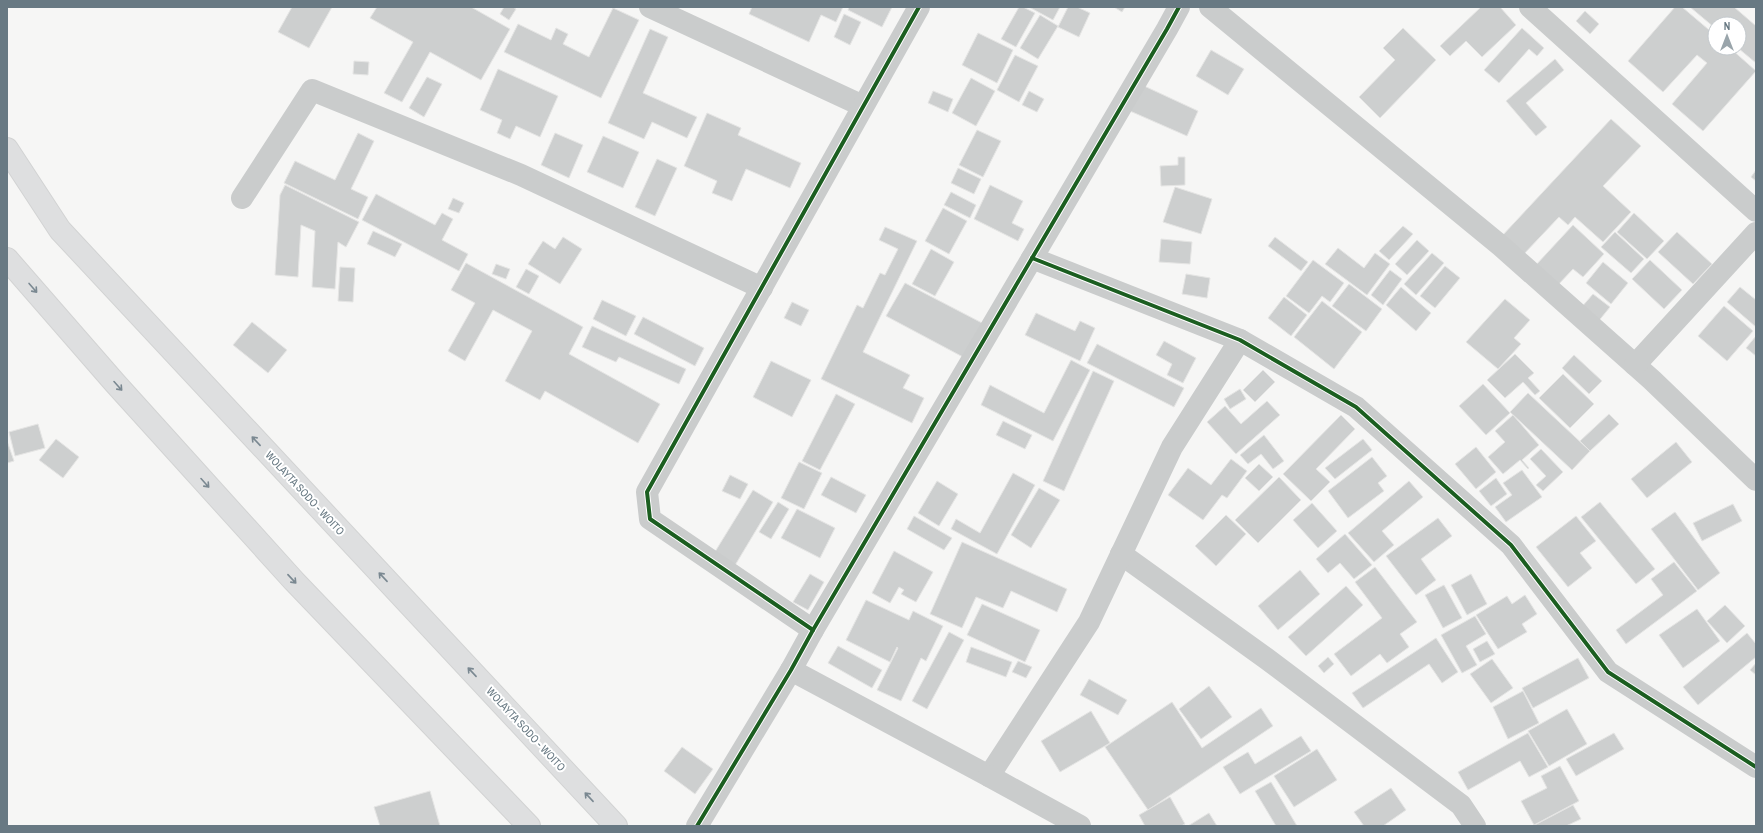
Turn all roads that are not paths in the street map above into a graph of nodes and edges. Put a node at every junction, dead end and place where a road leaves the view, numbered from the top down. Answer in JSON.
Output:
{"nodes":[{"id":1,"x":650,"y":7,"type":"edge"},
{"id":2,"x":919,"y":7,"type":"edge"},
{"id":3,"x":1179,"y":7,"type":"edge"},
{"id":4,"x":1210,"y":7,"type":"edge"},
{"id":5,"x":1530,"y":7,"type":"edge"},
{"id":6,"x":863,"y":106,"type":"junction"},
{"id":7,"x":7,"y":149,"type":"edge"},
{"id":8,"x":242,"y":198,"type":"dead end"},
{"id":9,"x":1756,"y":211,"type":"edge"},
{"id":10,"x":1756,"y":233,"type":"edge"},
{"id":11,"x":1032,"y":258,"type":"junction"},
{"id":12,"x":7,"y":259,"type":"edge"},
{"id":13,"x":762,"y":288,"type":"junction"},
{"id":14,"x":1240,"y":340,"type":"junction"},
{"id":15,"x":1635,"y":365,"type":"junction"},
{"id":16,"x":1756,"y":480,"type":"edge"},
{"id":17,"x":1121,"y":554,"type":"junction"},
{"id":18,"x":813,"y":630,"type":"junction"},
{"id":19,"x":791,"y":670,"type":"junction"},
{"id":20,"x":1756,"y":767,"type":"edge"},
{"id":21,"x":989,"y":776,"type":"junction"},
{"id":22,"x":529,"y":826,"type":"edge"},
{"id":23,"x":616,"y":826,"type":"edge"},
{"id":24,"x":697,"y":826,"type":"edge"},
{"id":25,"x":1080,"y":826,"type":"edge"},
{"id":26,"x":1475,"y":826,"type":"edge"}],
"edges":[{"from":1,"to":6,"type":"street"},
{"from":2,"to":6,"type":"street"},
{"from":3,"to":11,"type":"street"},
{"from":4,"to":15,"type":"street"},
{"from":5,"to":9,"type":"street"},
{"from":6,"to":13,"type":"street"},
{"from":23,"to":7,"type":"highway","name":"WOLAYTA SODO - WOITO","one_way":true},
{"from":8,"to":13,"type":"street"},
{"from":10,"to":15,"type":"street"},
{"from":11,"to":14,"type":"street"},
{"from":11,"to":18,"type":"street"},
{"from":12,"to":22,"type":"highway","one_way":true},
{"from":13,"to":18,"type":"street"},
{"from":14,"to":17,"type":"street"},
{"from":14,"to":20,"type":"street"},
{"from":15,"to":16,"type":"street"},
{"from":17,"to":21,"type":"street"},
{"from":17,"to":26,"type":"street"},
{"from":18,"to":19,"type":"street"},
{"from":19,"to":21,"type":"street"},
{"from":19,"to":24,"type":"street"},
{"from":21,"to":25,"type":"street"}]}
